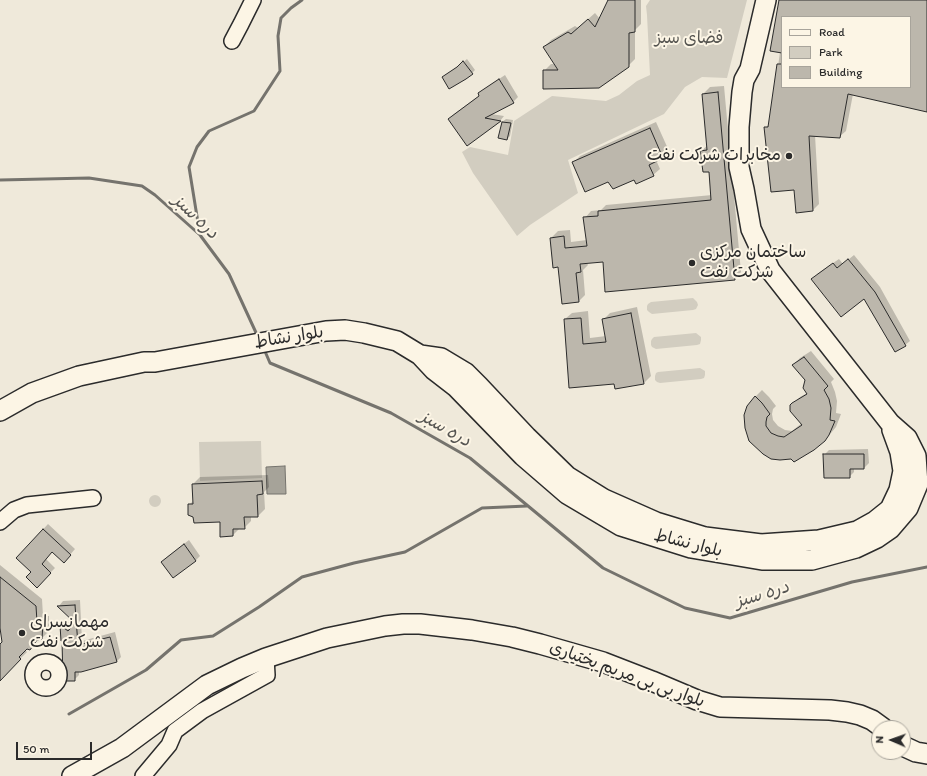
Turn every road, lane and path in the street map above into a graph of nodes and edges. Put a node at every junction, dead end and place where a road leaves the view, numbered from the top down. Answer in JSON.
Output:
{"nodes":[{"id":1,"x":253,"y":0,"type":"edge"},
{"id":2,"x":756,"y":0,"type":"edge"},
{"id":3,"x":766,"y":0,"type":"edge"},
{"id":4,"x":232,"y":41,"type":"dead end"},
{"id":5,"x":744,"y":80,"type":"junction"},
{"id":6,"x":155,"y":362,"type":"junction"},
{"id":7,"x":0,"y":411,"type":"edge"},
{"id":8,"x":0,"y":423,"type":"edge"},
{"id":9,"x":93,"y":498,"type":"dead end"},
{"id":10,"x":0,"y":522,"type":"edge"},
{"id":11,"x":267,"y":666,"type":"junction"},
{"id":12,"x":872,"y":720,"type":"edge"},
{"id":13,"x":911,"y":750,"type":"edge"},
{"id":14,"x":927,"y":754,"type":"edge"},
{"id":15,"x":72,"y":776,"type":"edge"},
{"id":16,"x":143,"y":776,"type":"edge"}],
"edges":[{"from":1,"to":4,"type":"street"},
{"from":2,"to":5,"type":"main road","name":"بلوار نشاط"},
{"from":3,"to":5,"type":"main road","name":"بلوار نشاط"},
{"from":5,"to":6,"type":"main road","name":"بلوار نشاط"},
{"from":6,"to":7,"type":"main road","name":"بلوار نشاط"},
{"from":6,"to":8,"type":"main road","name":"بلوار نشاط"},
{"from":9,"to":10,"type":"street"},
{"from":11,"to":12,"type":"main road","name":"بلوار بی بی مریم بختیاری"},
{"from":11,"to":15,"type":"main road","name":"بلوار بی بی مریم بختیاری"},
{"from":11,"to":16,"type":"street"},
{"from":13,"to":14,"type":"main road"}]}
